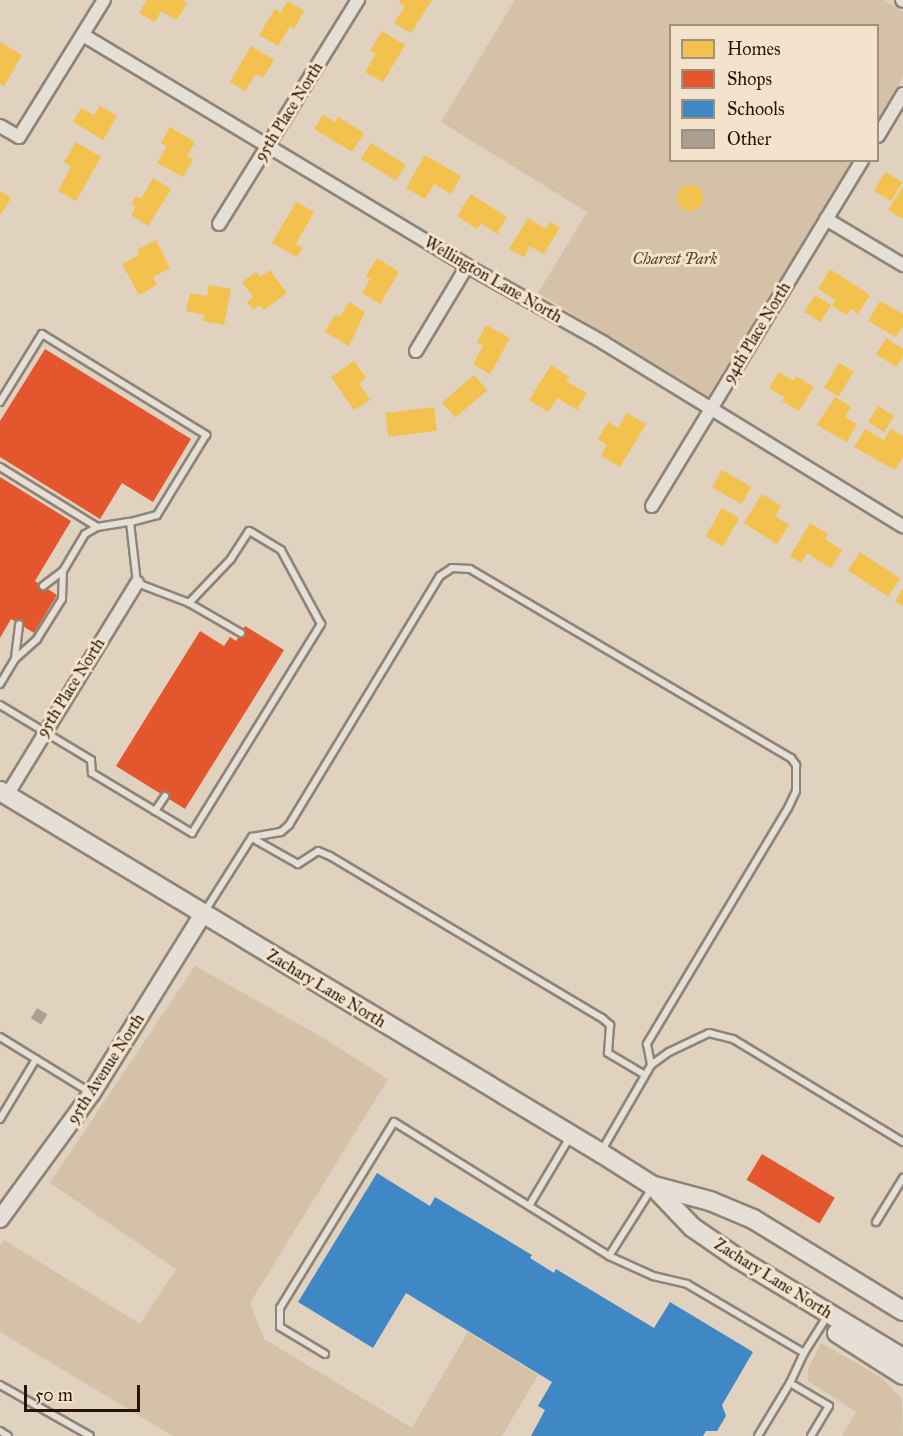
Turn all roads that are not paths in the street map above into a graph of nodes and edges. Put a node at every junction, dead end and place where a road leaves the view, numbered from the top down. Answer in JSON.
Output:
{"nodes":[{"id":1,"x":104,"y":0,"type":"edge"},
{"id":2,"x":358,"y":0,"type":"edge"},
{"id":3,"x":83,"y":35,"type":"junction"},
{"id":4,"x":903,"y":94,"type":"edge"},
{"id":5,"x":0,"y":126,"type":"edge"},
{"id":6,"x":879,"y":134,"type":"edge"},
{"id":7,"x":268,"y":147,"type":"junction"},
{"id":8,"x":861,"y":162,"type":"edge"},
{"id":9,"x":826,"y":219,"type":"junction"},
{"id":10,"x":219,"y":224,"type":"dead end"},
{"id":11,"x":903,"y":266,"type":"edge"},
{"id":12,"x":467,"y":267,"type":"junction"},
{"id":13,"x":416,"y":351,"type":"dead end"},
{"id":14,"x":0,"y":402,"type":"edge"},
{"id":15,"x":711,"y":410,"type":"junction"},
{"id":16,"x":0,"y":467,"type":"edge"},
{"id":17,"x":652,"y":506,"type":"dead end"},
{"id":18,"x":130,"y":522,"type":"junction"},
{"id":19,"x":903,"y":526,"type":"edge"},
{"id":20,"x":97,"y":527,"type":"junction"},
{"id":21,"x":63,"y":571,"type":"junction"},
{"id":22,"x":137,"y":583,"type":"junction"},
{"id":23,"x":43,"y":586,"type":"dead end"},
{"id":24,"x":189,"y":603,"type":"junction"},
{"id":25,"x":19,"y":624,"type":"dead end"},
{"id":26,"x":241,"y":633,"type":"dead end"},
{"id":27,"x":15,"y":659,"type":"junction"},
{"id":28,"x":0,"y":684,"type":"edge"},
{"id":29,"x":0,"y":705,"type":"edge"},
{"id":30,"x":44,"y":732,"type":"junction"},
{"id":31,"x":3,"y":793,"type":"edge"},
{"id":32,"x":165,"y":796,"type":"dead end"},
{"id":33,"x":155,"y":811,"type":"junction"},
{"id":34,"x":252,"y":837,"type":"junction"},
{"id":35,"x":203,"y":914,"type":"junction"},
{"id":36,"x":0,"y":1037,"type":"edge"},
{"id":37,"x":36,"y":1059,"type":"junction"},
{"id":38,"x":651,"y":1065,"type":"junction"},
{"id":39,"x":645,"y":1075,"type":"junction"},
{"id":40,"x":92,"y":1093,"type":"junction"},
{"id":41,"x":0,"y":1119,"type":"edge"},
{"id":42,"x":571,"y":1136,"type":"junction"},
{"id":43,"x":903,"y":1142,"type":"edge"},
{"id":44,"x":600,"y":1153,"type":"junction"},
{"id":45,"x":903,"y":1178,"type":"edge"},
{"id":46,"x":653,"y":1186,"type":"junction"},
{"id":47,"x":529,"y":1206,"type":"junction"},
{"id":48,"x":0,"y":1219,"type":"edge"},
{"id":49,"x":876,"y":1222,"type":"dead end"},
{"id":50,"x":609,"y":1256,"type":"junction"},
{"id":51,"x":903,"y":1311,"type":"edge"},
{"id":52,"x":825,"y":1319,"type":"junction"},
{"id":53,"x":804,"y":1353,"type":"junction"},
{"id":54,"x":325,"y":1354,"type":"dead end"},
{"id":55,"x":903,"y":1358,"type":"edge"},
{"id":56,"x":903,"y":1375,"type":"edge"},
{"id":57,"x":790,"y":1383,"type":"junction"},
{"id":58,"x":0,"y":1385,"type":"edge"},
{"id":59,"x":0,"y":1431,"type":"edge"},
{"id":60,"x":8,"y":1436,"type":"edge"},
{"id":61,"x":90,"y":1436,"type":"edge"},
{"id":62,"x":758,"y":1436,"type":"edge"},
{"id":63,"x":811,"y":1436,"type":"edge"}],
"edges":[{"from":1,"to":3,"type":"street"},
{"from":2,"to":7,"type":"street","name":"95th Place North"},
{"from":3,"to":5,"type":"street"},
{"from":3,"to":7,"type":"street","name":"Wellington Lane North"},
{"from":4,"to":6,"type":"street"},
{"from":7,"to":10,"type":"street","name":"95th Place North"},
{"from":7,"to":12,"type":"street","name":"Wellington Lane North"},
{"from":8,"to":9,"type":"street","name":"94th Place North"},
{"from":9,"to":11,"type":"street"},
{"from":9,"to":15,"type":"street","name":"94th Place North"},
{"from":12,"to":13,"type":"street"},
{"from":12,"to":15,"type":"street","name":"Wellington Lane North"},
{"from":14,"to":18,"type":"lane"},
{"from":15,"to":17,"type":"street","name":"94th Place North"},
{"from":15,"to":19,"type":"street","name":"Wellington Lane North"},
{"from":16,"to":20,"type":"lane"},
{"from":18,"to":20,"type":"lane"},
{"from":18,"to":22,"type":"lane"},
{"from":20,"to":21,"type":"lane"},
{"from":21,"to":23,"type":"lane"},
{"from":21,"to":27,"type":"lane"},
{"from":22,"to":24,"type":"lane"},
{"from":22,"to":30,"type":"street","name":"95th Place North"},
{"from":24,"to":26,"type":"lane"},
{"from":24,"to":33,"type":"lane"},
{"from":25,"to":27,"type":"lane"},
{"from":27,"to":28,"type":"lane"},
{"from":29,"to":30,"type":"lane"},
{"from":30,"to":31,"type":"street","name":"95th Place North"},
{"from":30,"to":33,"type":"lane"},
{"from":31,"to":35,"type":"main road","name":"Zachary Lane North"},
{"from":32,"to":33,"type":"lane"},
{"from":34,"to":35,"type":"lane"},
{"from":34,"to":38,"type":"lane"},
{"from":34,"to":39,"type":"lane"},
{"from":35,"to":40,"type":"street","name":"95th Avenue North"},
{"from":35,"to":42,"type":"main road","name":"Zachary Lane North"},
{"from":36,"to":37,"type":"lane"},
{"from":37,"to":40,"type":"lane"},
{"from":37,"to":41,"type":"lane"},
{"from":38,"to":39,"type":"lane"},
{"from":38,"to":43,"type":"lane"},
{"from":39,"to":44,"type":"lane"},
{"from":40,"to":48,"type":"street","name":"95th Avenue North"},
{"from":42,"to":44,"type":"main road","name":"Zachary Lane North"},
{"from":42,"to":47,"type":"lane"},
{"from":44,"to":46,"type":"main road","name":"Zachary Lane North"},
{"from":45,"to":49,"type":"lane"},
{"from":46,"to":50,"type":"lane"},
{"from":46,"to":51,"type":"main road","name":"Zachary Lane North"},
{"from":46,"to":52,"type":"main road","name":"Zachary Lane North"},
{"from":47,"to":50,"type":"lane"},
{"from":47,"to":54,"type":"lane"},
{"from":50,"to":53,"type":"lane"},
{"from":52,"to":53,"type":"lane"},
{"from":52,"to":55,"type":"main road","name":"Zachary Lane North"},
{"from":52,"to":56,"type":"main road"},
{"from":53,"to":57,"type":"lane"},
{"from":57,"to":62,"type":"lane"},
{"from":57,"to":63,"type":"lane"},
{"from":58,"to":61,"type":"lane"},
{"from":59,"to":60,"type":"lane"}]}
